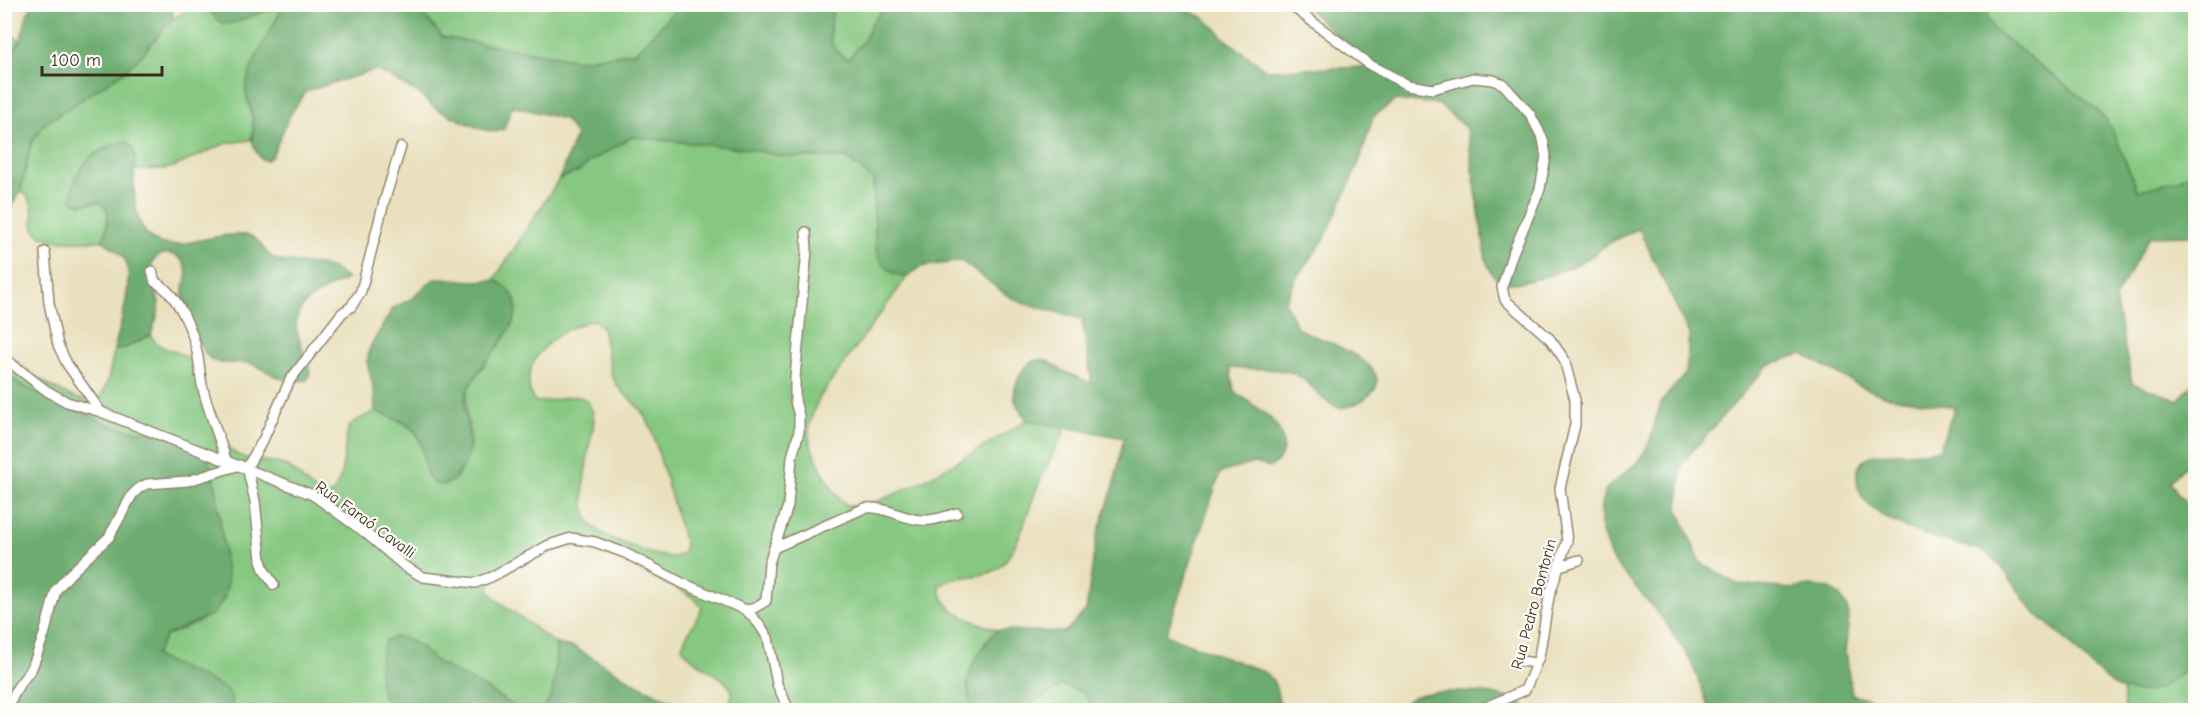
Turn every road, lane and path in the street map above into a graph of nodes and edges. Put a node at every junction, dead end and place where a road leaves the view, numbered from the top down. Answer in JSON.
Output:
{"nodes":[{"id":1,"x":1289,"y":4,"type":"edge"},
{"id":2,"x":401,"y":147,"type":"dead end"},
{"id":3,"x":806,"y":232,"type":"dead end"},
{"id":4,"x":45,"y":252,"type":"dead end"},
{"id":5,"x":152,"y":272,"type":"dead end"},
{"id":6,"x":4,"y":358,"type":"edge"},
{"id":7,"x":101,"y":411,"type":"junction"},
{"id":8,"x":226,"y":460,"type":"junction"},
{"id":9,"x":243,"y":466,"type":"junction"},
{"id":10,"x":957,"y":513,"type":"dead end"},
{"id":11,"x":774,"y":548,"type":"junction"},
{"id":12,"x":1579,"y":560,"type":"dead end"},
{"id":13,"x":1560,"y":566,"type":"junction"},
{"id":14,"x":274,"y":585,"type":"dead end"},
{"id":15,"x":746,"y":610,"type":"junction"},
{"id":16,"x":1520,"y":661,"type":"dead end"},
{"id":17,"x":1536,"y":663,"type":"junction"},
{"id":18,"x":7,"y":711,"type":"edge"},
{"id":19,"x":789,"y":711,"type":"edge"},
{"id":20,"x":1479,"y":711,"type":"edge"}],
"edges":[{"from":1,"to":13,"type":"street","name":"Rua Pedro Bontorin"},
{"from":2,"to":9,"type":"street"},
{"from":3,"to":11,"type":"street"},
{"from":4,"to":7,"type":"street"},
{"from":5,"to":8,"type":"street"},
{"from":6,"to":7,"type":"street","name":"Rua Faraó Cavalli"},
{"from":7,"to":8,"type":"street","name":"Rua Faraó Cavalli"},
{"from":8,"to":9,"type":"street","name":"Rua Faraó Cavalli"},
{"from":9,"to":14,"type":"street"},
{"from":9,"to":15,"type":"street","name":"Rua Faraó Cavalli"},
{"from":9,"to":18,"type":"street"},
{"from":10,"to":11,"type":"street"},
{"from":11,"to":15,"type":"street"},
{"from":12,"to":13,"type":"street"},
{"from":13,"to":17,"type":"street","name":"Rua Pedro Bontorin"},
{"from":15,"to":19,"type":"street","name":"Rua Faraó Cavalli"},
{"from":16,"to":17,"type":"street"},
{"from":17,"to":20,"type":"street","name":"Rua Pedro Bontorin"}]}
